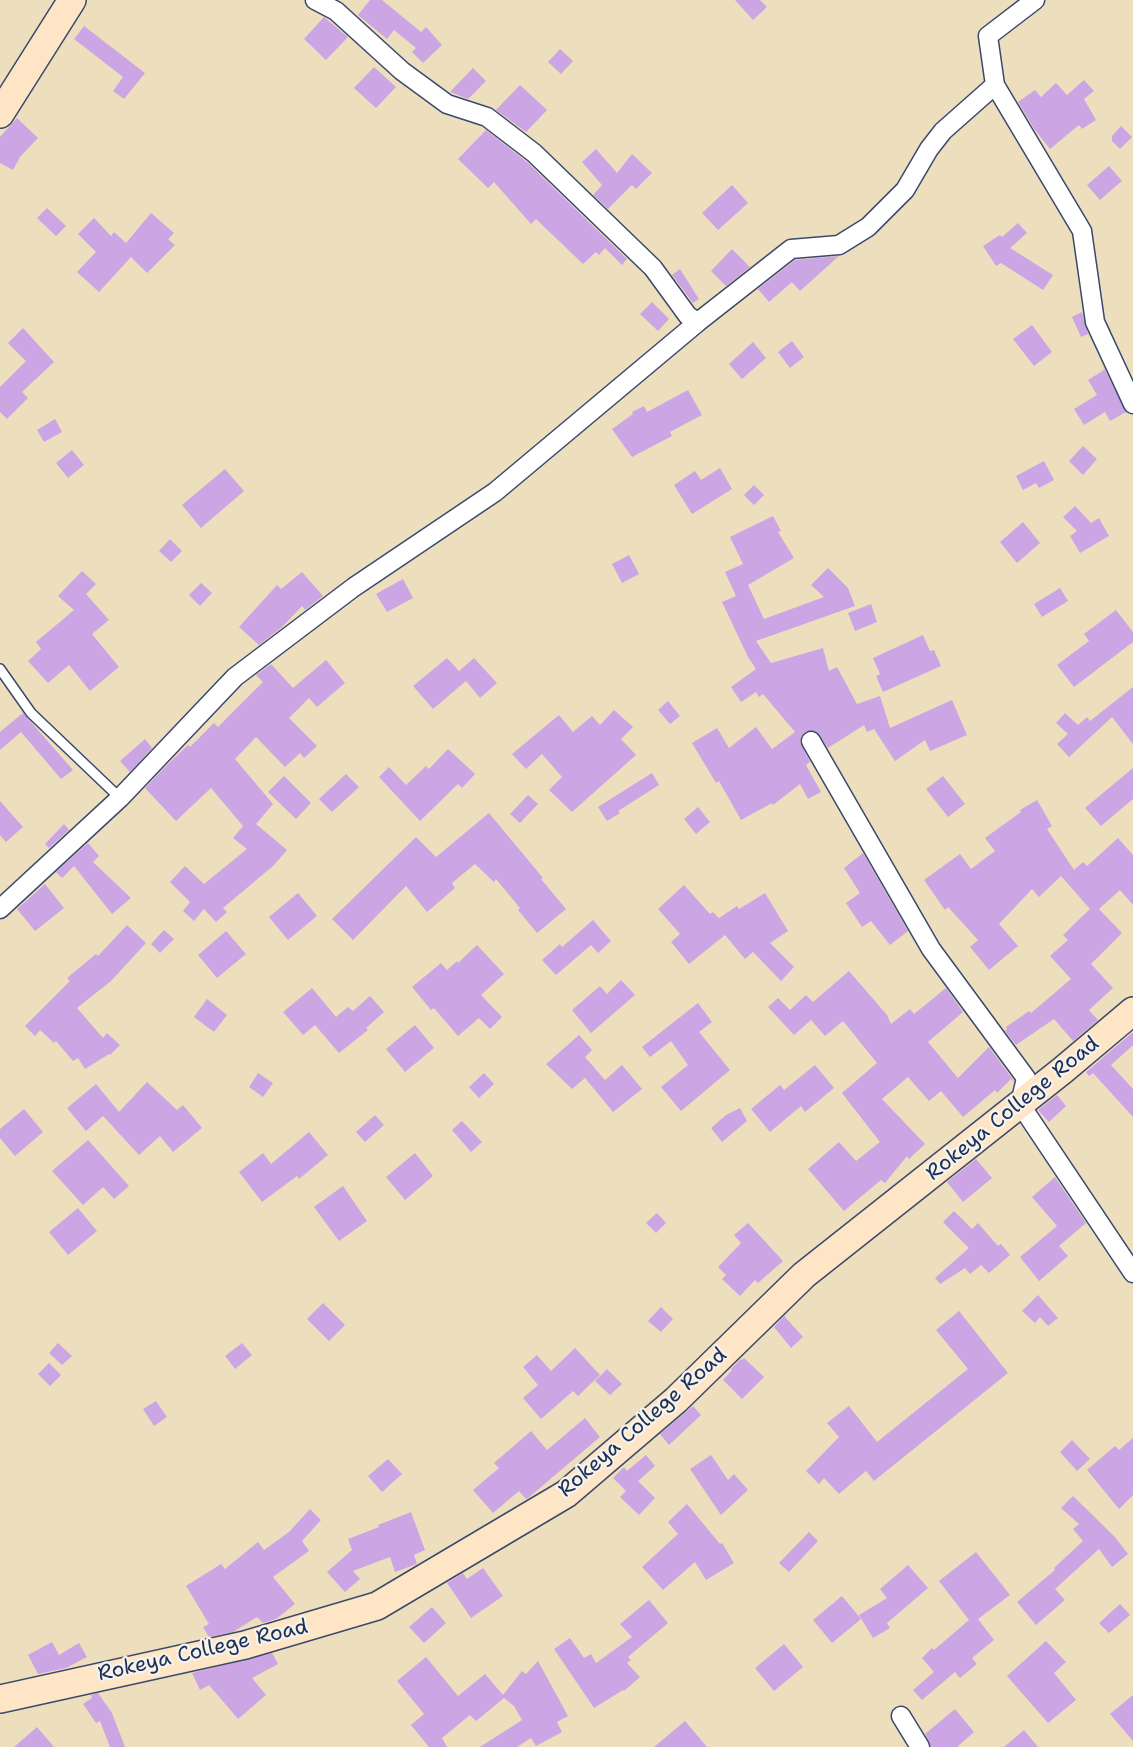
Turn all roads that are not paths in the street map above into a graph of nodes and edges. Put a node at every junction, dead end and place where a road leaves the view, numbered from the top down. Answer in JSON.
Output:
{"nodes":[{"id":1,"x":72,"y":0,"type":"edge"},
{"id":2,"x":315,"y":0,"type":"edge"},
{"id":3,"x":1035,"y":0,"type":"edge"},
{"id":4,"x":995,"y":86,"type":"junction"},
{"id":5,"x":0,"y":114,"type":"edge"},
{"id":6,"x":698,"y":322,"type":"junction"},
{"id":7,"x":1133,"y":404,"type":"edge"},
{"id":8,"x":0,"y":669,"type":"edge"},
{"id":9,"x":811,"y":741,"type":"dead end"},
{"id":10,"x":120,"y":798,"type":"junction"},
{"id":11,"x":0,"y":909,"type":"edge"},
{"id":12,"x":1133,"y":1011,"type":"edge"},
{"id":13,"x":1020,"y":1104,"type":"junction"},
{"id":14,"x":1133,"y":1273,"type":"edge"},
{"id":15,"x":0,"y":1699,"type":"edge"},
{"id":16,"x":901,"y":1716,"type":"dead end"},
{"id":17,"x":920,"y":1747,"type":"edge"}],
"edges":[{"from":1,"to":5,"type":"street"},
{"from":2,"to":6,"type":"street"},
{"from":3,"to":4,"type":"street"},
{"from":4,"to":6,"type":"street"},
{"from":4,"to":7,"type":"street"},
{"from":6,"to":10,"type":"street"},
{"from":8,"to":10,"type":"lane"},
{"from":9,"to":13,"type":"street"},
{"from":10,"to":11,"type":"street"},
{"from":12,"to":13,"type":"street","name":"Rokeya College Road"},
{"from":13,"to":14,"type":"street"},
{"from":13,"to":15,"type":"street","name":"Rokeya College Road"},
{"from":16,"to":17,"type":"street"}]}
